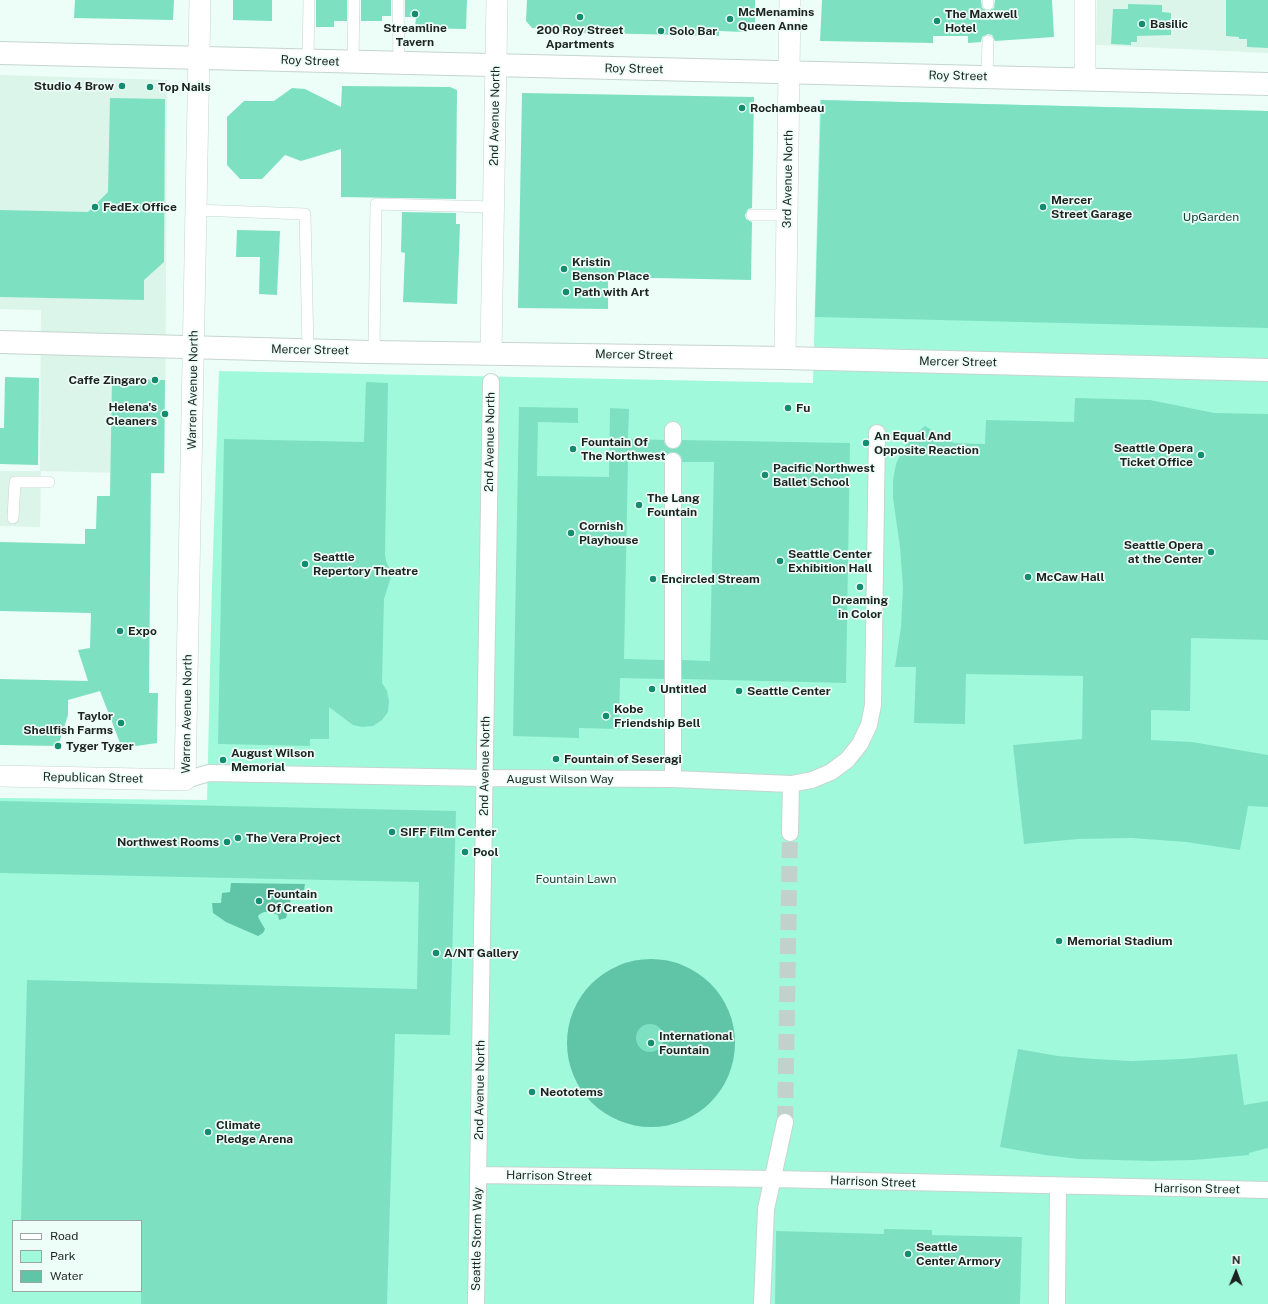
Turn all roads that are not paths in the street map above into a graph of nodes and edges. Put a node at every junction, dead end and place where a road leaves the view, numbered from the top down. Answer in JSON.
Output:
{"nodes":[{"id":1,"x":200,"y":0,"type":"edge"},
{"id":2,"x":309,"y":0,"type":"edge"},
{"id":3,"x":354,"y":0,"type":"edge"},
{"id":4,"x":398,"y":0,"type":"edge"},
{"id":5,"x":497,"y":0,"type":"edge"},
{"id":6,"x":790,"y":0,"type":"edge"},
{"id":7,"x":1085,"y":0,"type":"edge"},
{"id":8,"x":988,"y":41,"type":"dead end"},
{"id":9,"x":0,"y":53,"type":"edge"},
{"id":10,"x":198,"y":58,"type":"junction"},
{"id":11,"x":308,"y":60,"type":"junction"},
{"id":12,"x":353,"y":62,"type":"junction"},
{"id":13,"x":399,"y":63,"type":"junction"},
{"id":14,"x":496,"y":65,"type":"junction"},
{"id":15,"x":789,"y":72,"type":"junction"},
{"id":16,"x":987,"y":77,"type":"junction"},
{"id":17,"x":1085,"y":79,"type":"junction"},
{"id":18,"x":1268,"y":84,"type":"edge"},
{"id":19,"x":494,"y":207,"type":"junction"},
{"id":20,"x":196,"y":210,"type":"junction"},
{"id":21,"x":752,"y":215,"type":"dead end"},
{"id":22,"x":787,"y":215,"type":"junction"},
{"id":23,"x":0,"y":342,"type":"edge"},
{"id":24,"x":194,"y":348,"type":"junction"},
{"id":25,"x":308,"y":350,"type":"junction"},
{"id":26,"x":374,"y":352,"type":"junction"},
{"id":27,"x":491,"y":353,"type":"junction"},
{"id":28,"x":785,"y":358,"type":"junction"},
{"id":29,"x":1268,"y":370,"type":"edge"},
{"id":30,"x":491,"y":382,"type":"dead end"},
{"id":31,"x":877,"y":433,"type":"dead end"},
{"id":32,"x":673,"y":462,"type":"dead end"},
{"id":33,"x":49,"y":482,"type":"dead end"},
{"id":34,"x":13,"y":518,"type":"dead end"},
{"id":35,"x":0,"y":776,"type":"edge"},
{"id":36,"x":485,"y":778,"type":"junction"},
{"id":37,"x":673,"y":779,"type":"junction"},
{"id":38,"x":185,"y":780,"type":"junction"},
{"id":39,"x":791,"y":784,"type":"junction"},
{"id":40,"x":790,"y":833,"type":"tunnel mouth"},
{"id":41,"x":785,"y":1122,"type":"tunnel mouth"},
{"id":42,"x":478,"y":1175,"type":"junction"},
{"id":43,"x":773,"y":1179,"type":"junction"},
{"id":44,"x":1058,"y":1186,"type":"junction"},
{"id":45,"x":1268,"y":1190,"type":"edge"},
{"id":46,"x":476,"y":1304,"type":"edge"},
{"id":47,"x":762,"y":1304,"type":"edge"},
{"id":48,"x":1057,"y":1304,"type":"edge"}],
"edges":[{"from":1,"to":10,"type":"street","name":"Warren Avenue North"},
{"from":2,"to":11,"type":"lane"},
{"from":3,"to":12,"type":"lane"},
{"from":4,"to":13,"type":"lane"},
{"from":5,"to":14,"type":"street","name":"2nd Avenue North"},
{"from":6,"to":15,"type":"street","name":"3rd Avenue North"},
{"from":7,"to":17,"type":"street"},
{"from":8,"to":16,"type":"lane"},
{"from":9,"to":10,"type":"street","name":"Roy Street"},
{"from":10,"to":11,"type":"street","name":"Roy Street"},
{"from":10,"to":20,"type":"street","name":"Warren Avenue North"},
{"from":11,"to":12,"type":"street","name":"Roy Street"},
{"from":12,"to":13,"type":"street","name":"Roy Street"},
{"from":13,"to":14,"type":"street","name":"Roy Street"},
{"from":14,"to":15,"type":"street","name":"Roy Street"},
{"from":14,"to":19,"type":"street","name":"2nd Avenue North"},
{"from":15,"to":16,"type":"street","name":"Roy Street"},
{"from":15,"to":22,"type":"street","name":"3rd Avenue North"},
{"from":16,"to":17,"type":"street","name":"Roy Street"},
{"from":17,"to":18,"type":"street","name":"Roy Street"},
{"from":19,"to":26,"type":"lane"},
{"from":19,"to":27,"type":"street","name":"2nd Avenue North"},
{"from":20,"to":24,"type":"street","name":"Warren Avenue North"},
{"from":20,"to":25,"type":"lane"},
{"from":21,"to":22,"type":"lane"},
{"from":22,"to":28,"type":"street","name":"3rd Avenue North"},
{"from":23,"to":24,"type":"street","name":"Mercer Street"},
{"from":24,"to":25,"type":"street","name":"Mercer Street"},
{"from":24,"to":38,"type":"street","name":"Warren Avenue North"},
{"from":25,"to":26,"type":"street","name":"Mercer Street"},
{"from":26,"to":27,"type":"street","name":"Mercer Street"},
{"from":27,"to":28,"type":"street","name":"Mercer Street"},
{"from":28,"to":29,"type":"street","name":"Mercer Street"},
{"from":30,"to":36,"type":"street","name":"2nd Avenue North"},
{"from":31,"to":39,"type":"street","name":"August Wilson Way"},
{"from":32,"to":37,"type":"street"},
{"from":33,"to":34,"type":"lane"},
{"from":35,"to":38,"type":"street","name":"Republican Street"},
{"from":36,"to":37,"type":"street","name":"August Wilson Way"},
{"from":36,"to":38,"type":"street","name":"August Wilson Way"},
{"from":36,"to":42,"type":"street","name":"2nd Avenue North"},
{"from":37,"to":39,"type":"street","name":"August Wilson Way"},
{"from":39,"to":40,"type":"street"},
{"from":41,"to":43,"type":"street"},
{"from":42,"to":43,"type":"street","name":"Harrison Street"},
{"from":42,"to":46,"type":"street","name":"Seattle Storm Way"},
{"from":43,"to":44,"type":"street","name":"Harrison Street"},
{"from":43,"to":47,"type":"street"},
{"from":44,"to":45,"type":"street","name":"Harrison Street"},
{"from":44,"to":48,"type":"street"}]}
